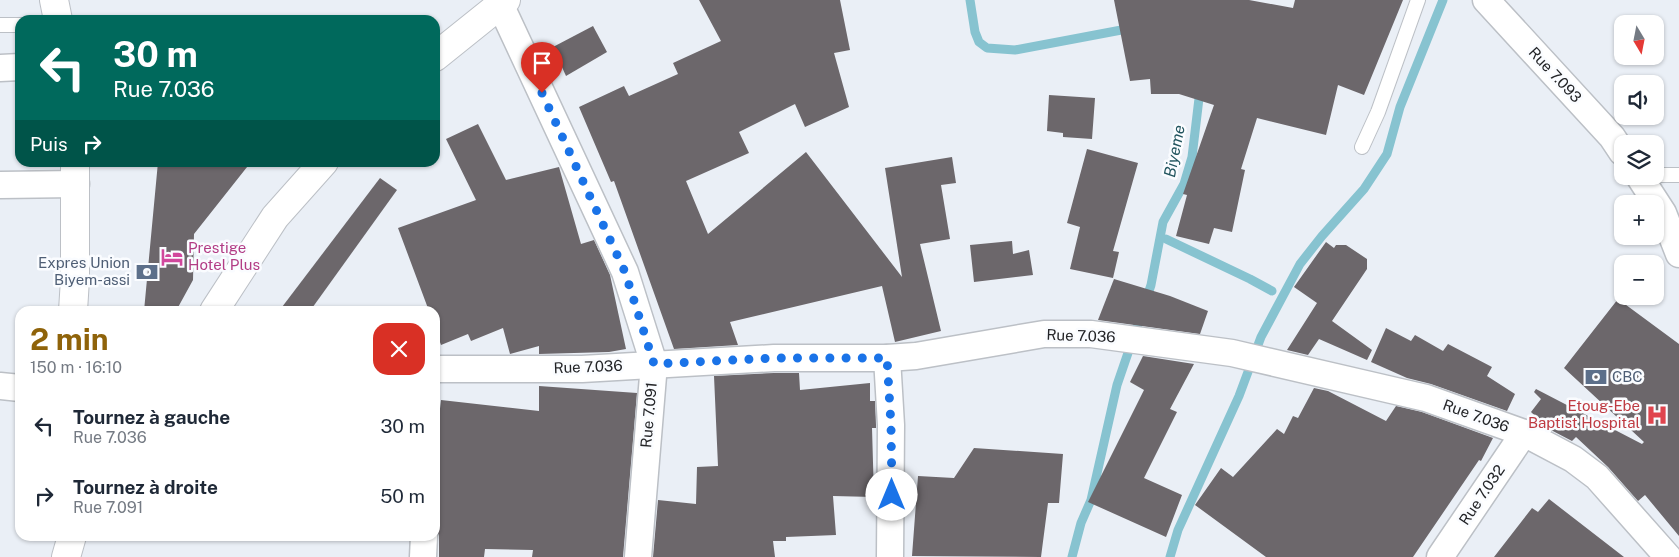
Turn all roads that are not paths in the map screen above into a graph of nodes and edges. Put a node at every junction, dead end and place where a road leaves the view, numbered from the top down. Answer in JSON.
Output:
{"nodes":[{"id":1,"x":54,"y":0,"type":"edge"},
{"id":2,"x":1418,"y":0,"type":"edge"},
{"id":3,"x":1486,"y":0,"type":"edge"},
{"id":4,"x":503,"y":2,"type":"edge"},
{"id":5,"x":57,"y":15,"type":"edge"},
{"id":6,"x":0,"y":25,"type":"edge"},
{"id":7,"x":15,"y":25,"type":"edge"},
{"id":8,"x":440,"y":53,"type":"edge"},
{"id":9,"x":15,"y":67,"type":"edge"},
{"id":10,"x":0,"y":68,"type":"edge"},
{"id":11,"x":1614,"y":140,"type":"edge"},
{"id":12,"x":1362,"y":147,"type":"dead end"},
{"id":13,"x":320,"y":167,"type":"edge"},
{"id":14,"x":76,"y":173,"type":"edge"},
{"id":15,"x":1664,"y":175,"type":"edge"},
{"id":16,"x":1679,"y":175,"type":"edge"},
{"id":17,"x":0,"y":185,"type":"edge"},
{"id":18,"x":1645,"y":185,"type":"edge"},
{"id":19,"x":1679,"y":254,"type":"edge"},
{"id":20,"x":73,"y":306,"type":"edge"},
{"id":21,"x":217,"y":306,"type":"edge"},
{"id":22,"x":887,"y":358,"type":"junction"},
{"id":23,"x":654,"y":364,"type":"junction"},
{"id":24,"x":440,"y":369,"type":"edge"},
{"id":25,"x":0,"y":386,"type":"edge"},
{"id":26,"x":15,"y":388,"type":"edge"},
{"id":27,"x":1524,"y":433,"type":"junction"},
{"id":28,"x":424,"y":541,"type":"edge"},
{"id":29,"x":423,"y":557,"type":"edge"},
{"id":30,"x":638,"y":557,"type":"edge"},
{"id":31,"x":890,"y":557,"type":"edge"},
{"id":32,"x":1440,"y":557,"type":"edge"},
{"id":33,"x":1668,"y":557,"type":"edge"}],
"edges":[{"from":1,"to":5,"type":"main road"},
{"from":2,"to":12,"type":"lane"},
{"from":3,"to":11,"type":"street","name":"Rue 7.093"},
{"from":4,"to":8,"type":"main road"},
{"from":4,"to":23,"type":"street","name":"Rue 7.091"},
{"from":6,"to":7,"type":"lane"},
{"from":9,"to":10,"type":"street"},
{"from":13,"to":21,"type":"main road"},
{"from":14,"to":17,"type":"street"},
{"from":14,"to":20,"type":"main road"},
{"from":15,"to":16,"type":"lane"},
{"from":18,"to":19,"type":"street"},
{"from":22,"to":23,"type":"street","name":"Rue 7.036"},
{"from":22,"to":27,"type":"street","name":"Rue 7.036"},
{"from":22,"to":31,"type":"street"},
{"from":23,"to":24,"type":"street","name":"Rue 7.036"},
{"from":23,"to":30,"type":"street","name":"Rue 7.091"},
{"from":25,"to":26,"type":"street"},
{"from":27,"to":32,"type":"street","name":"Rue 7.032"},
{"from":27,"to":33,"type":"street","name":"Rue 7.036"},
{"from":28,"to":29,"type":"street"}]}
